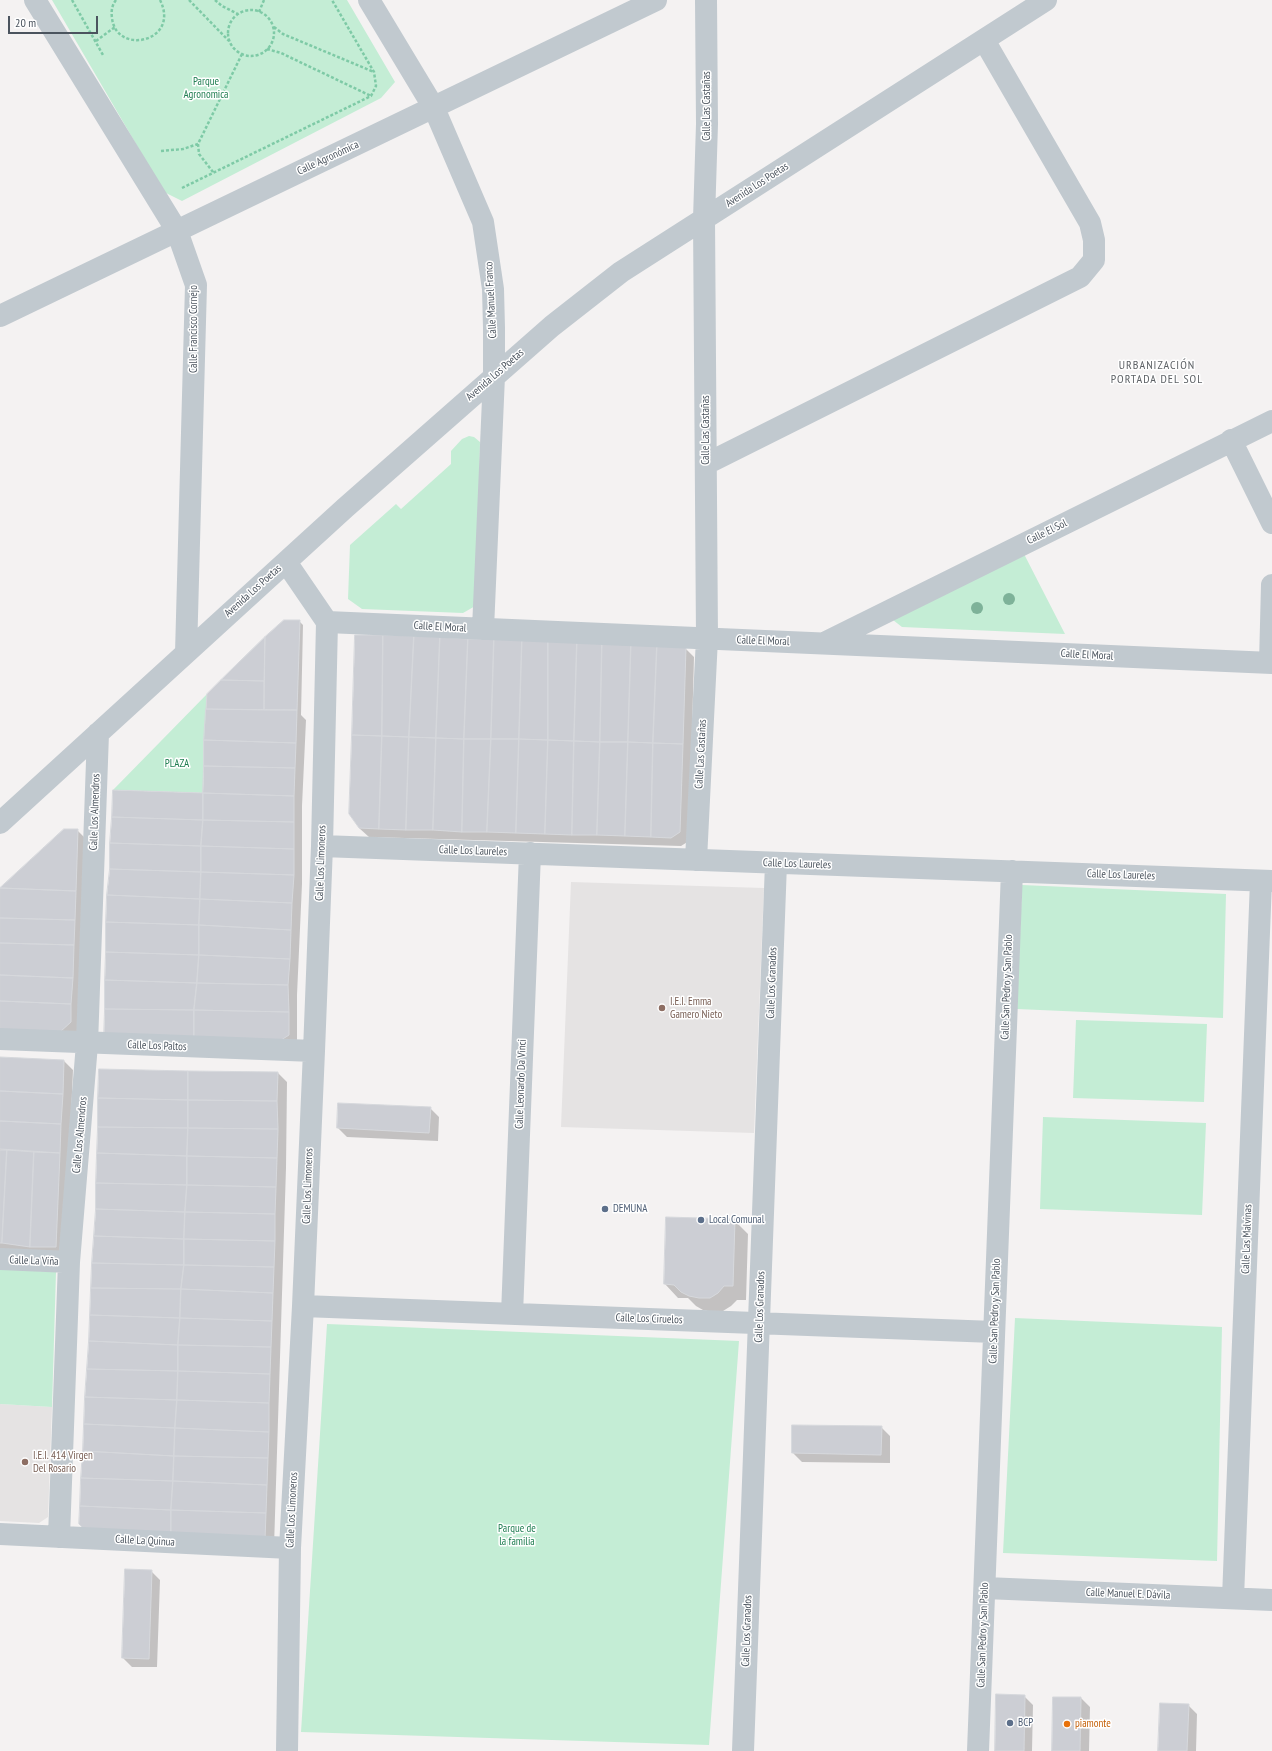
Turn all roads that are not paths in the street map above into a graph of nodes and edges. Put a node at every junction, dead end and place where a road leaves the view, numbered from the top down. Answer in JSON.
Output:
{"nodes":[{"id":1,"x":35,"y":0,"type":"edge"},
{"id":2,"x":369,"y":0,"type":"edge"},
{"id":3,"x":656,"y":0,"type":"edge"},
{"id":4,"x":706,"y":0,"type":"edge"},
{"id":5,"x":1046,"y":0,"type":"edge"},
{"id":6,"x":984,"y":40,"type":"junction"},
{"id":7,"x":434,"y":108,"type":"junction"},
{"id":8,"x":704,"y":218,"type":"junction"},
{"id":9,"x":177,"y":231,"type":"junction"},
{"id":10,"x":0,"y":316,"type":"edge"},
{"id":11,"x":494,"y":376,"type":"junction"},
{"id":12,"x":1272,"y":422,"type":"edge"},
{"id":13,"x":1231,"y":440,"type":"junction"},
{"id":14,"x":706,"y":464,"type":"junction"},
{"id":15,"x":1272,"y":523,"type":"edge"},
{"id":16,"x":286,"y":562,"type":"junction"},
{"id":17,"x":1272,"y":585,"type":"edge"},
{"id":18,"x":327,"y":622,"type":"junction"},
{"id":19,"x":483,"y":629,"type":"junction"},
{"id":20,"x":707,"y":638,"type":"junction"},
{"id":21,"x":823,"y":643,"type":"junction"},
{"id":22,"x":186,"y":653,"type":"junction"},
{"id":23,"x":1271,"y":663,"type":"edge"},
{"id":24,"x":98,"y":733,"type":"junction"},
{"id":25,"x":0,"y":823,"type":"edge"},
{"id":26,"x":322,"y":846,"type":"junction"},
{"id":27,"x":530,"y":853,"type":"junction"},
{"id":28,"x":696,"y":860,"type":"junction"},
{"id":29,"x":776,"y":863,"type":"junction"},
{"id":30,"x":1012,"y":871,"type":"junction"},
{"id":31,"x":1267,"y":881,"type":"edge"},
{"id":32,"x":0,"y":1039,"type":"edge"},
{"id":33,"x":88,"y":1044,"type":"junction"},
{"id":34,"x":314,"y":1051,"type":"junction"},
{"id":35,"x":0,"y":1259,"type":"edge"},
{"id":36,"x":69,"y":1262,"type":"junction"},
{"id":37,"x":303,"y":1306,"type":"junction"},
{"id":38,"x":512,"y":1314,"type":"junction"},
{"id":39,"x":759,"y":1323,"type":"junction"},
{"id":40,"x":994,"y":1332,"type":"junction"},
{"id":41,"x":0,"y":1534,"type":"edge"},
{"id":42,"x":59,"y":1537,"type":"junction"},
{"id":43,"x":290,"y":1548,"type":"junction"},
{"id":44,"x":984,"y":1588,"type":"junction"},
{"id":45,"x":1233,"y":1598,"type":"junction"},
{"id":46,"x":1272,"y":1600,"type":"edge"},
{"id":47,"x":287,"y":1751,"type":"edge"},
{"id":48,"x":743,"y":1751,"type":"edge"},
{"id":49,"x":978,"y":1751,"type":"edge"}],
"edges":[{"from":1,"to":9,"type":"street","name":"Calle Francisco Cornejo"},
{"from":2,"to":7,"type":"street","name":"Calle Manuel Franco"},
{"from":3,"to":7,"type":"street","name":"Calle Agronómica"},
{"from":4,"to":8,"type":"street","name":"Calle Las Castañas"},
{"from":5,"to":6,"type":"street","name":"Avenida Los Poetas"},
{"from":6,"to":8,"type":"street","name":"Avenida Los Poetas"},
{"from":6,"to":14,"type":"street"},
{"from":7,"to":9,"type":"street","name":"Calle Agronómica"},
{"from":7,"to":11,"type":"street","name":"Calle Manuel Franco"},
{"from":8,"to":11,"type":"street","name":"Avenida Los Poetas"},
{"from":8,"to":14,"type":"street","name":"Calle Las Castañas"},
{"from":9,"to":10,"type":"street","name":"Calle Agronómica"},
{"from":9,"to":22,"type":"street","name":"Calle Francisco Cornejo"},
{"from":11,"to":16,"type":"street","name":"Avenida Los Poetas"},
{"from":11,"to":19,"type":"street","name":"Calle Manuel Franco"},
{"from":12,"to":13,"type":"street","name":"Calle El Sol"},
{"from":13,"to":15,"type":"street"},
{"from":13,"to":21,"type":"street","name":"Calle El Sol"},
{"from":14,"to":20,"type":"street","name":"Calle Las Castañas"},
{"from":16,"to":18,"type":"street"},
{"from":16,"to":22,"type":"street","name":"Avenida Los Poetas"},
{"from":17,"to":23,"type":"street"},
{"from":18,"to":19,"type":"street","name":"Calle El Moral"},
{"from":18,"to":26,"type":"street","name":"Calle Los Limoneros"},
{"from":19,"to":20,"type":"street","name":"Calle El Moral"},
{"from":20,"to":21,"type":"street","name":"Calle El Moral"},
{"from":20,"to":28,"type":"street","name":"Calle Las Castañas"},
{"from":21,"to":23,"type":"street","name":"Calle El Moral"},
{"from":22,"to":24,"type":"street","name":"Avenida Los Poetas"},
{"from":24,"to":25,"type":"street","name":"Avenida Los Poetas"},
{"from":24,"to":33,"type":"street","name":"Calle Los Almendros"},
{"from":26,"to":27,"type":"street","name":"Calle Los Laureles"},
{"from":26,"to":34,"type":"street","name":"Calle Los Limoneros"},
{"from":27,"to":28,"type":"street","name":"Calle Los Laureles"},
{"from":27,"to":38,"type":"street","name":"Calle Leonardo Da Vinci"},
{"from":28,"to":29,"type":"street","name":"Calle Los Laureles"},
{"from":29,"to":30,"type":"street","name":"Calle Los Laureles"},
{"from":29,"to":39,"type":"street","name":"Calle Los Granados"},
{"from":30,"to":31,"type":"street","name":"Calle Los Laureles"},
{"from":30,"to":40,"type":"street","name":"Calle San Pedro y San Pablo"},
{"from":31,"to":45,"type":"street","name":"Calle Las Malvinas"},
{"from":32,"to":33,"type":"street","name":"Calle Los Paltos"},
{"from":33,"to":34,"type":"street","name":"Calle Los Paltos"},
{"from":33,"to":36,"type":"street","name":"Calle Los Almendros"},
{"from":34,"to":37,"type":"street","name":"Calle Los Limoneros"},
{"from":35,"to":36,"type":"street","name":"Calle La Viña"},
{"from":36,"to":42,"type":"street","name":"Calle Los Almendros"},
{"from":37,"to":38,"type":"street","name":"Calle Los Ciruelos"},
{"from":37,"to":43,"type":"street","name":"Calle Los Limoneros"},
{"from":38,"to":39,"type":"street","name":"Calle Los Ciruelos"},
{"from":39,"to":40,"type":"street","name":"Calle Los Ciruelos"},
{"from":39,"to":48,"type":"street","name":"Calle Los Granados"},
{"from":40,"to":44,"type":"street","name":"Calle San Pedro y San Pablo"},
{"from":41,"to":42,"type":"street","name":"Calle La Quinua"},
{"from":42,"to":43,"type":"street","name":"Calle La Quinua"},
{"from":43,"to":47,"type":"street","name":"Calle Los Limoneros"},
{"from":44,"to":45,"type":"street","name":"Calle Manuel E. Dávila"},
{"from":44,"to":49,"type":"street","name":"Calle San Pedro y San Pablo"},
{"from":45,"to":46,"type":"street","name":"Calle Manuel E. Dávila"}]}
